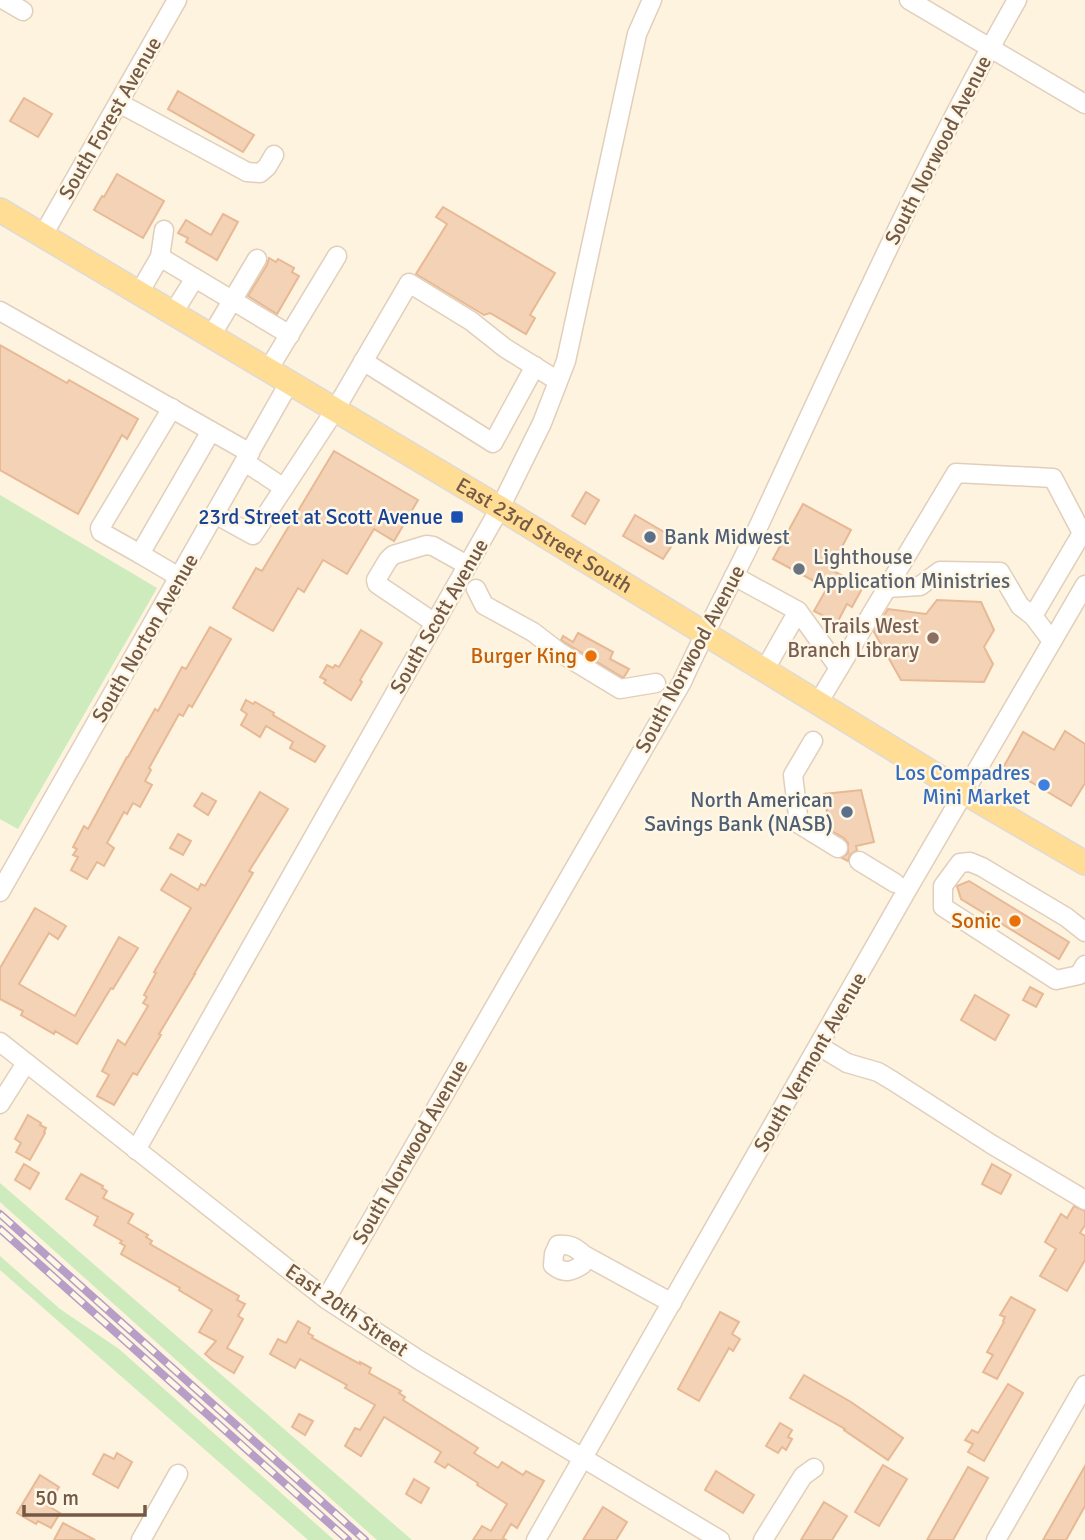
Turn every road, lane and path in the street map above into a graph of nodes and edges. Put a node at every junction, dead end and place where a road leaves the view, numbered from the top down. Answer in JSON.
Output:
{"nodes":[{"id":1,"x":4,"y":0,"type":"edge"},
{"id":2,"x":177,"y":0,"type":"edge"},
{"id":3,"x":652,"y":0,"type":"edge"},
{"id":4,"x":909,"y":0,"type":"edge"},
{"id":5,"x":1017,"y":0,"type":"edge"},
{"id":6,"x":23,"y":11,"type":"dead end"},
{"id":7,"x":989,"y":48,"type":"junction"},
{"id":8,"x":118,"y":103,"type":"junction"},
{"id":9,"x":1085,"y":104,"type":"edge"},
{"id":10,"x":274,"y":155,"type":"dead end"},
{"id":11,"x":0,"y":210,"type":"edge"},
{"id":12,"x":164,"y":230,"type":"dead end"},
{"id":13,"x":43,"y":235,"type":"junction"},
{"id":14,"x":337,"y":256,"type":"dead end"},
{"id":15,"x":160,"y":257,"type":"junction"},
{"id":16,"x":257,"y":259,"type":"dead end"},
{"id":17,"x":195,"y":278,"type":"junction"},
{"id":18,"x":139,"y":293,"type":"junction"},
{"id":19,"x":232,"y":301,"type":"junction"},
{"id":20,"x":0,"y":311,"type":"edge"},
{"id":21,"x":173,"y":313,"type":"junction"},
{"id":22,"x":290,"y":335,"type":"junction"},
{"id":23,"x":211,"y":336,"type":"junction"},
{"id":24,"x":363,"y":361,"type":"junction"},
{"id":25,"x":535,"y":366,"type":"junction"},
{"id":26,"x":268,"y":370,"type":"junction"},
{"id":27,"x":558,"y":381,"type":"junction"},
{"id":28,"x":289,"y":383,"type":"junction"},
{"id":29,"x":172,"y":408,"type":"junction"},
{"id":30,"x":335,"y":410,"type":"junction"},
{"id":31,"x":211,"y":431,"type":"junction"},
{"id":32,"x":247,"y":457,"type":"junction"},
{"id":33,"x":284,"y":488,"type":"junction"},
{"id":34,"x":500,"y":508,"type":"junction"},
{"id":35,"x":215,"y":514,"type":"junction"},
{"id":36,"x":140,"y":554,"type":"junction"},
{"id":37,"x":467,"y":565,"type":"junction"},
{"id":38,"x":734,"y":576,"type":"junction"},
{"id":39,"x":179,"y":577,"type":"junction"},
{"id":40,"x":1085,"y":585,"type":"edge"},
{"id":41,"x":887,"y":587,"type":"junction"},
{"id":42,"x":476,"y":589,"type":"dead end"},
{"id":43,"x":798,"y":611,"type":"junction"},
{"id":44,"x":1033,"y":616,"type":"junction"},
{"id":45,"x":435,"y":623,"type":"junction"},
{"id":46,"x":704,"y":634,"type":"junction"},
{"id":47,"x":1052,"y":642,"type":"junction"},
{"id":48,"x":839,"y":668,"type":"junction"},
{"id":49,"x":764,"y":671,"type":"junction"},
{"id":50,"x":656,"y":683,"type":"dead end"},
{"id":51,"x":818,"y":703,"type":"junction"},
{"id":52,"x":813,"y":741,"type":"dead end"},
{"id":53,"x":965,"y":793,"type":"junction"},
{"id":54,"x":838,"y":848,"type":"dead end"},
{"id":55,"x":859,"y":860,"type":"dead end"},
{"id":56,"x":1085,"y":863,"type":"edge"},
{"id":57,"x":895,"y":883,"type":"dead end"},
{"id":58,"x":0,"y":892,"type":"edge"},
{"id":59,"x":1085,"y":932,"type":"edge"},
{"id":60,"x":1085,"y":965,"type":"edge"},
{"id":61,"x":0,"y":1042,"type":"edge"},
{"id":62,"x":819,"y":1046,"type":"junction"},
{"id":63,"x":26,"y":1063,"type":"junction"},
{"id":64,"x":0,"y":1103,"type":"edge"},
{"id":65,"x":136,"y":1150,"type":"junction"},
{"id":66,"x":1085,"y":1200,"type":"edge"},
{"id":67,"x":584,"y":1255,"type":"dead end"},
{"id":68,"x":326,"y":1299,"type":"junction"},
{"id":69,"x":672,"y":1303,"type":"junction"},
{"id":70,"x":1085,"y":1385,"type":"edge"},
{"id":71,"x":584,"y":1458,"type":"junction"},
{"id":72,"x":814,"y":1468,"type":"dead end"},
{"id":73,"x":178,"y":1474,"type":"dead end"},
{"id":74,"x":141,"y":1540,"type":"edge"},
{"id":75,"x":536,"y":1540,"type":"edge"},
{"id":76,"x":720,"y":1540,"type":"edge"},
{"id":77,"x":763,"y":1540,"type":"edge"},
{"id":78,"x":996,"y":1540,"type":"edge"}],
"edges":[{"from":1,"to":6,"type":"street"},
{"from":2,"to":8,"type":"street","name":"South Forest Avenue"},
{"from":3,"to":27,"type":"street","name":"South Scott Avenue"},
{"from":4,"to":7,"type":"street"},
{"from":5,"to":7,"type":"street","name":"South Norwood Avenue"},
{"from":7,"to":9,"type":"street"},
{"from":7,"to":38,"type":"street","name":"South Norwood Avenue"},
{"from":8,"to":10,"type":"street"},
{"from":8,"to":13,"type":"street","name":"South Forest Avenue"},
{"from":11,"to":13,"type":"main road","name":"East 23rd Street South"},
{"from":12,"to":15,"type":"street"},
{"from":13,"to":18,"type":"main road","name":"East 23rd Street South"},
{"from":14,"to":22,"type":"street"},
{"from":15,"to":17,"type":"street"},
{"from":15,"to":18,"type":"street"},
{"from":16,"to":19,"type":"street"},
{"from":17,"to":19,"type":"street"},
{"from":17,"to":21,"type":"street"},
{"from":18,"to":21,"type":"main road","name":"East 23rd Street South"},
{"from":19,"to":22,"type":"street"},
{"from":19,"to":23,"type":"street"},
{"from":20,"to":29,"type":"street"},
{"from":21,"to":23,"type":"main road","name":"East 23rd Street South"},
{"from":22,"to":26,"type":"street"},
{"from":23,"to":26,"type":"main road","name":"East 23rd Street South"},
{"from":24,"to":25,"type":"street"},
{"from":24,"to":25,"type":"street"},
{"from":24,"to":30,"type":"street"},
{"from":25,"to":27,"type":"street"},
{"from":26,"to":28,"type":"main road","name":"East 23rd Street South"},
{"from":27,"to":34,"type":"street","name":"South Scott Avenue"},
{"from":28,"to":30,"type":"main road","name":"East 23rd Street South"},
{"from":28,"to":32,"type":"street","name":"South Norton Avenue"},
{"from":29,"to":31,"type":"street"},
{"from":29,"to":36,"type":"street"},
{"from":30,"to":33,"type":"street"},
{"from":30,"to":34,"type":"main road","name":"East 23rd Street South"},
{"from":31,"to":32,"type":"street"},
{"from":31,"to":36,"type":"street"},
{"from":32,"to":33,"type":"street"},
{"from":32,"to":35,"type":"street","name":"South Norton Avenue"},
{"from":33,"to":35,"type":"street"},
{"from":34,"to":37,"type":"street","name":"South Scott Avenue"},
{"from":34,"to":46,"type":"main road","name":"East 23rd Street South"},
{"from":35,"to":39,"type":"street","name":"South Norton Avenue"},
{"from":36,"to":39,"type":"street"},
{"from":37,"to":45,"type":"street","name":"South Scott Avenue"},
{"from":37,"to":45,"type":"street"},
{"from":38,"to":43,"type":"street"},
{"from":38,"to":46,"type":"street","name":"South Norwood Avenue"},
{"from":39,"to":58,"type":"street","name":"South Norton Avenue"},
{"from":40,"to":47,"type":"street","name":"South Vermont Avenue"},
{"from":41,"to":44,"type":"street"},
{"from":41,"to":44,"type":"street"},
{"from":41,"to":48,"type":"street"},
{"from":42,"to":50,"type":"street"},
{"from":43,"to":48,"type":"street"},
{"from":43,"to":49,"type":"street"},
{"from":44,"to":47,"type":"street"},
{"from":45,"to":65,"type":"street","name":"South Scott Avenue"},
{"from":46,"to":49,"type":"main road","name":"East 23rd Street South"},
{"from":46,"to":68,"type":"street","name":"South Norwood Avenue"},
{"from":47,"to":53,"type":"street","name":"South Vermont Avenue"},
{"from":48,"to":51,"type":"street"},
{"from":49,"to":51,"type":"main road","name":"East 23rd Street South"},
{"from":51,"to":53,"type":"main road","name":"East 23rd Street South"},
{"from":52,"to":54,"type":"street"},
{"from":53,"to":56,"type":"main road","name":"East 23rd Street South"},
{"from":53,"to":62,"type":"street","name":"South Vermont Avenue"},
{"from":55,"to":57,"type":"street"},
{"from":59,"to":60,"type":"street"},
{"from":61,"to":63,"type":"street","name":"East 20th Street"},
{"from":62,"to":66,"type":"street"},
{"from":62,"to":69,"type":"street","name":"South Vermont Avenue"},
{"from":63,"to":64,"type":"street"},
{"from":63,"to":65,"type":"street","name":"East 20th Street"},
{"from":65,"to":68,"type":"street","name":"East 20th Street"},
{"from":67,"to":69,"type":"street"},
{"from":68,"to":71,"type":"street","name":"East 20th Street"},
{"from":69,"to":71,"type":"street","name":"South Vermont Avenue"},
{"from":70,"to":78,"type":"street"},
{"from":71,"to":75,"type":"street","name":"South Vermont Avenue"},
{"from":71,"to":76,"type":"street","name":"East 20th Street"},
{"from":72,"to":77,"type":"street"},
{"from":73,"to":74,"type":"street"}]}
